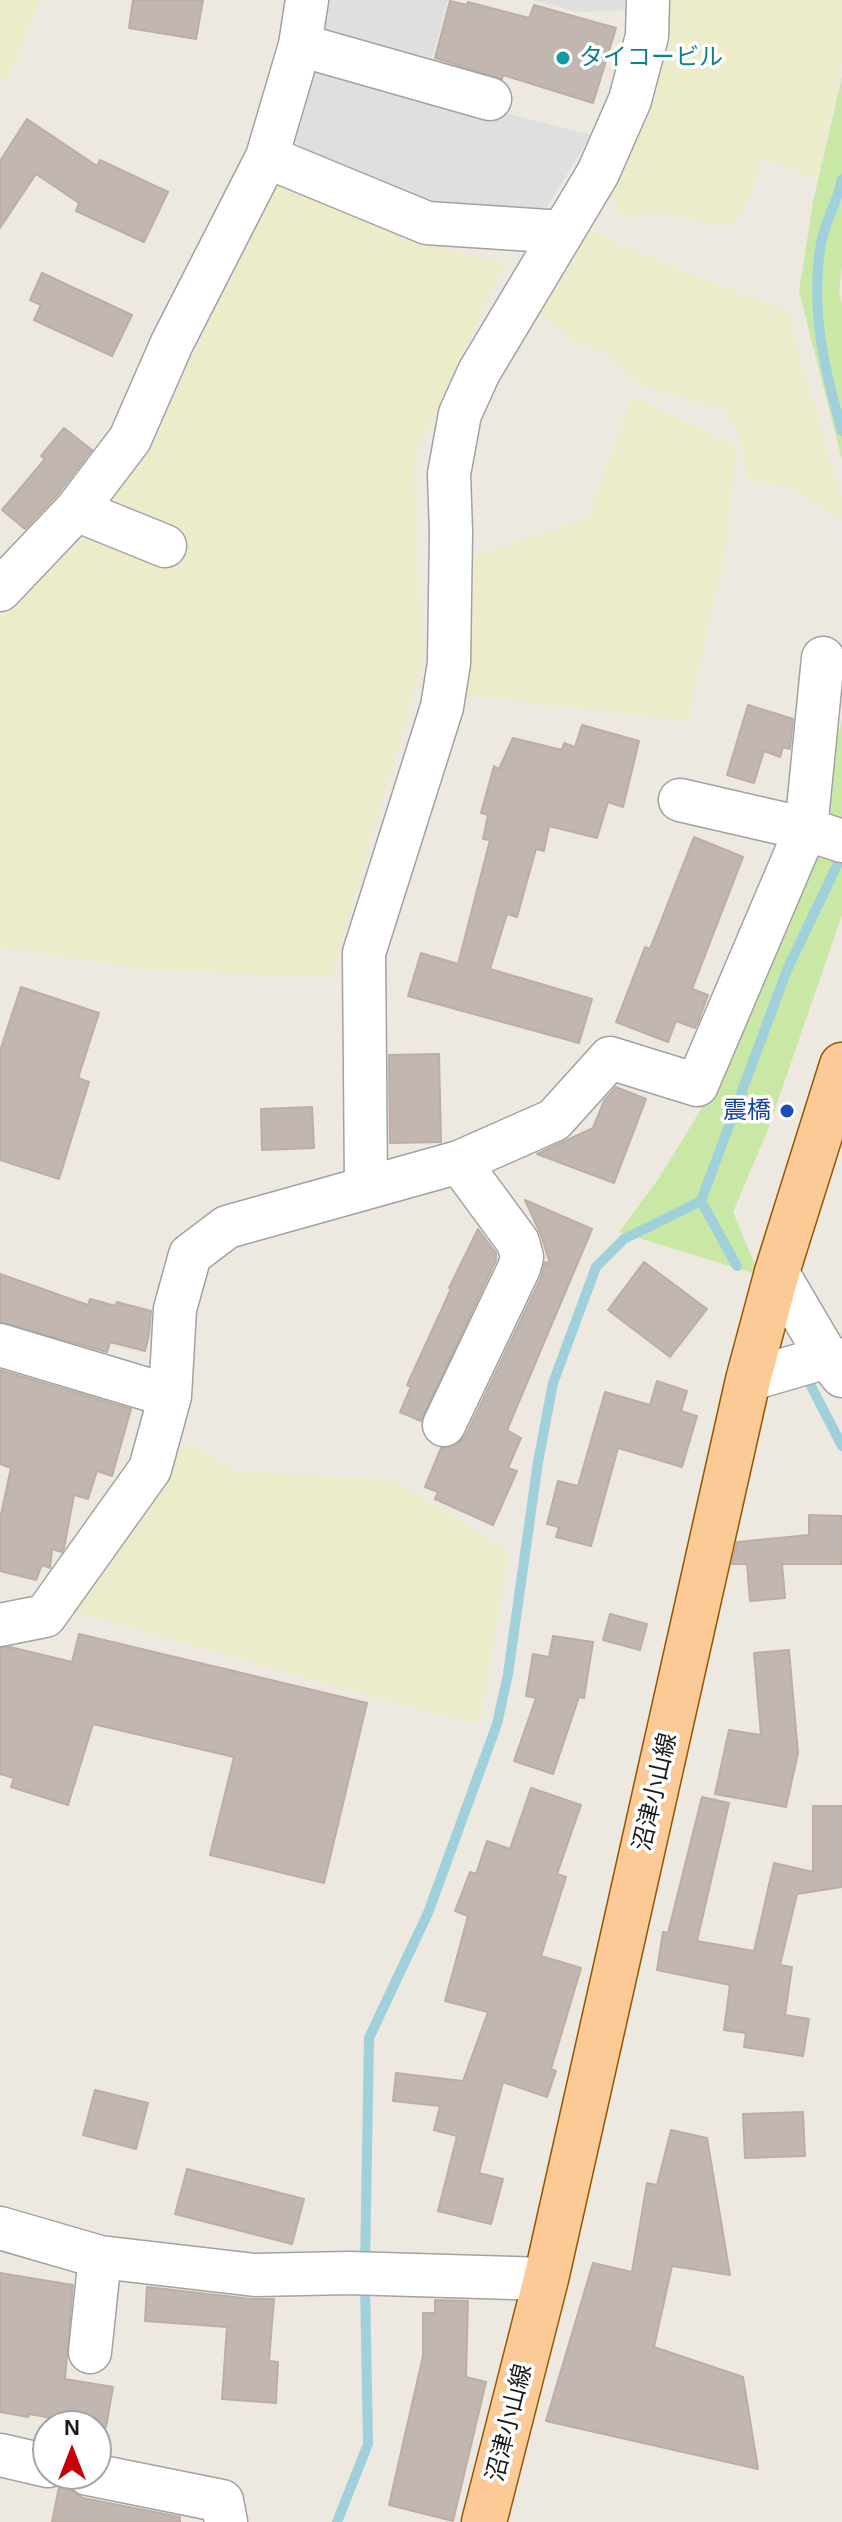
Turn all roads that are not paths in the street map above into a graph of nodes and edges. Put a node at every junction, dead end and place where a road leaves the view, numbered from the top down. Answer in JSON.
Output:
{"nodes":[{"id":1,"x":307,"y":0,"type":"edge"},
{"id":2,"x":648,"y":0,"type":"edge"},
{"id":3,"x":300,"y":45,"type":"junction"},
{"id":4,"x":490,"y":99,"type":"dead end"},
{"id":5,"x":267,"y":157,"type":"junction"},
{"id":6,"x":563,"y":232,"type":"junction"},
{"id":7,"x":76,"y":510,"type":"junction"},
{"id":8,"x":165,"y":546,"type":"dead end"},
{"id":9,"x":0,"y":590,"type":"edge"},
{"id":10,"x":823,"y":658,"type":"dead end"},
{"id":11,"x":680,"y":800,"type":"dead end"},
{"id":12,"x":824,"y":835,"type":"edge"},
{"id":13,"x":842,"y":1065,"type":"edge"},
{"id":14,"x":459,"y":1162,"type":"junction"},
{"id":15,"x":366,"y":1187,"type":"junction"},
{"id":16,"x":777,"y":1272,"type":"junction"},
{"id":17,"x":0,"y":1345,"type":"edge"},
{"id":18,"x":837,"y":1364,"type":"edge"},
{"id":19,"x":748,"y":1380,"type":"junction"},
{"id":20,"x":170,"y":1396,"type":"junction"},
{"id":21,"x":444,"y":1425,"type":"dead end"},
{"id":22,"x":0,"y":1625,"type":"edge"},
{"id":23,"x":0,"y":2228,"type":"edge"},
{"id":24,"x":100,"y":2257,"type":"junction"},
{"id":25,"x":546,"y":2279,"type":"junction"},
{"id":26,"x":90,"y":2352,"type":"dead end"},
{"id":27,"x":0,"y":2455,"type":"edge"},
{"id":28,"x":32,"y":2462,"type":"edge"},
{"id":29,"x":112,"y":2479,"type":"edge"},
{"id":30,"x":226,"y":2522,"type":"edge"},
{"id":31,"x":484,"y":2522,"type":"edge"}],
"edges":[{"from":1,"to":3,"type":"street"},
{"from":2,"to":6,"type":"street"},
{"from":3,"to":4,"type":"street"},
{"from":3,"to":5,"type":"street"},
{"from":5,"to":6,"type":"street"},
{"from":5,"to":7,"type":"street"},
{"from":6,"to":15,"type":"street"},
{"from":7,"to":8,"type":"street"},
{"from":7,"to":9,"type":"street"},
{"from":10,"to":12,"type":"street"},
{"from":11,"to":12,"type":"street"},
{"from":12,"to":14,"type":"street"},
{"from":13,"to":16,"type":"main road","name":"沼津小山線"},
{"from":14,"to":15,"type":"street"},
{"from":14,"to":21,"type":"street"},
{"from":15,"to":20,"type":"street"},
{"from":16,"to":18,"type":"street"},
{"from":16,"to":19,"type":"main road","name":"沼津小山線"},
{"from":17,"to":20,"type":"street"},
{"from":18,"to":19,"type":"street"},
{"from":19,"to":25,"type":"main road","name":"沼津小山線"},
{"from":20,"to":22,"type":"street"},
{"from":23,"to":24,"type":"street"},
{"from":24,"to":25,"type":"street"},
{"from":24,"to":26,"type":"street"},
{"from":25,"to":31,"type":"main road","name":"沼津小山線"},
{"from":27,"to":28,"type":"street"},
{"from":29,"to":30,"type":"street"}]}
